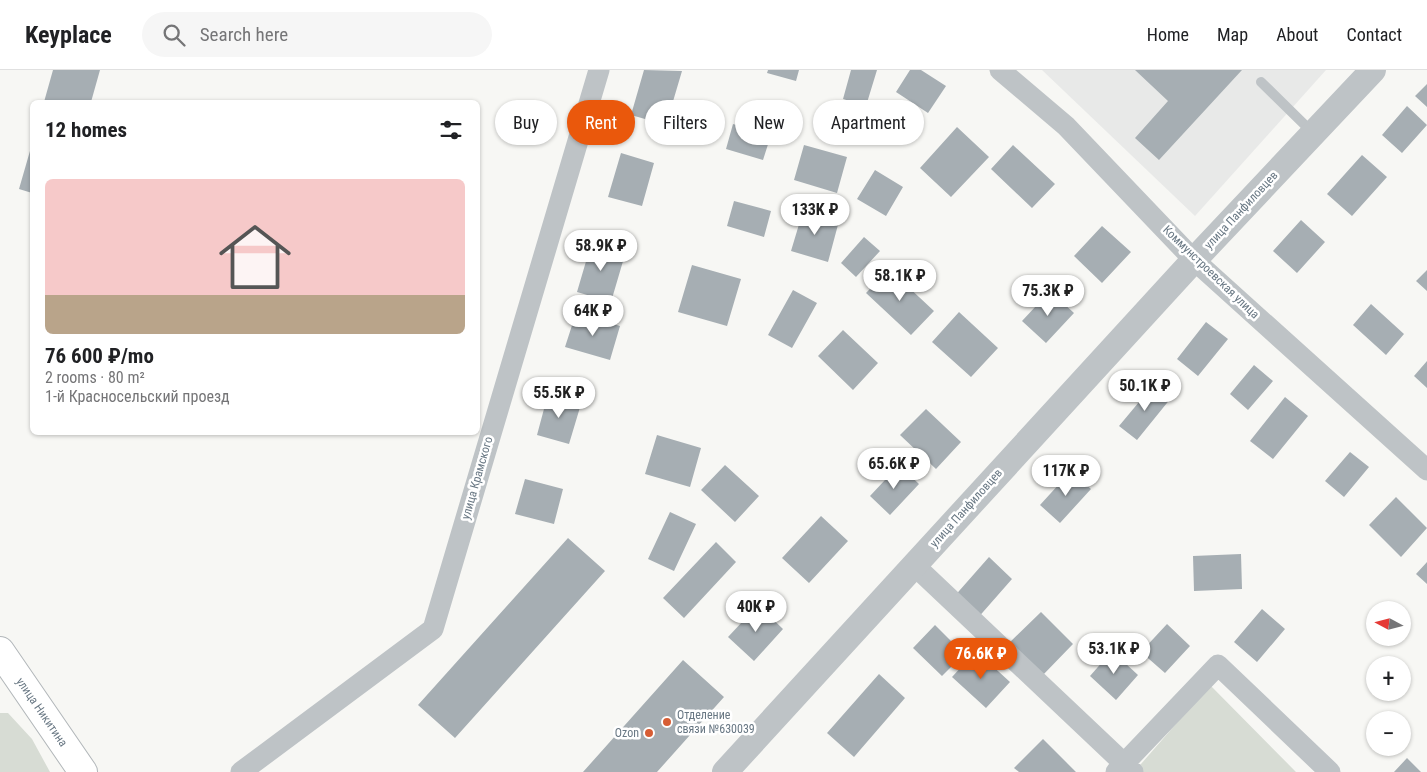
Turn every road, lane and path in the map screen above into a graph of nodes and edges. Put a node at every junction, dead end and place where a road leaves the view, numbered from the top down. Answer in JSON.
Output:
{"nodes":[{"id":1,"x":599,"y":70,"type":"edge"},
{"id":2,"x":1000,"y":70,"type":"edge"},
{"id":3,"x":1372,"y":70,"type":"edge"},
{"id":4,"x":1261,"y":82,"type":"dead end"},
{"id":5,"x":1313,"y":133,"type":"junction"},
{"id":6,"x":1194,"y":260,"type":"junction"},
{"id":7,"x":1427,"y":470,"type":"edge"},
{"id":8,"x":914,"y":566,"type":"junction"},
{"id":9,"x":0,"y":651,"type":"edge"},
{"id":10,"x":1125,"y":769,"type":"edge"},
{"id":11,"x":83,"y":772,"type":"edge"},
{"id":12,"x":241,"y":772,"type":"edge"},
{"id":13,"x":725,"y":772,"type":"edge"},
{"id":14,"x":1330,"y":772,"type":"edge"}],
"edges":[{"from":1,"to":12,"type":"street","name":"улица Крамского"},
{"from":2,"to":6,"type":"street","name":"Коммунстроевская улица"},
{"from":3,"to":5,"type":"street","name":"улица Панфиловцев"},
{"from":4,"to":5,"type":"lane"},
{"from":5,"to":6,"type":"street","name":"улица Панфиловцев"},
{"from":6,"to":7,"type":"street","name":"Коммунстроевская улица"},
{"from":6,"to":8,"type":"street","name":"улица Панфиловцев"},
{"from":8,"to":10,"type":"street"},
{"from":8,"to":13,"type":"street","name":"улица Панфиловцев"},
{"from":9,"to":11,"type":"main road","name":"улица Никитина"},
{"from":10,"to":14,"type":"street"}]}
